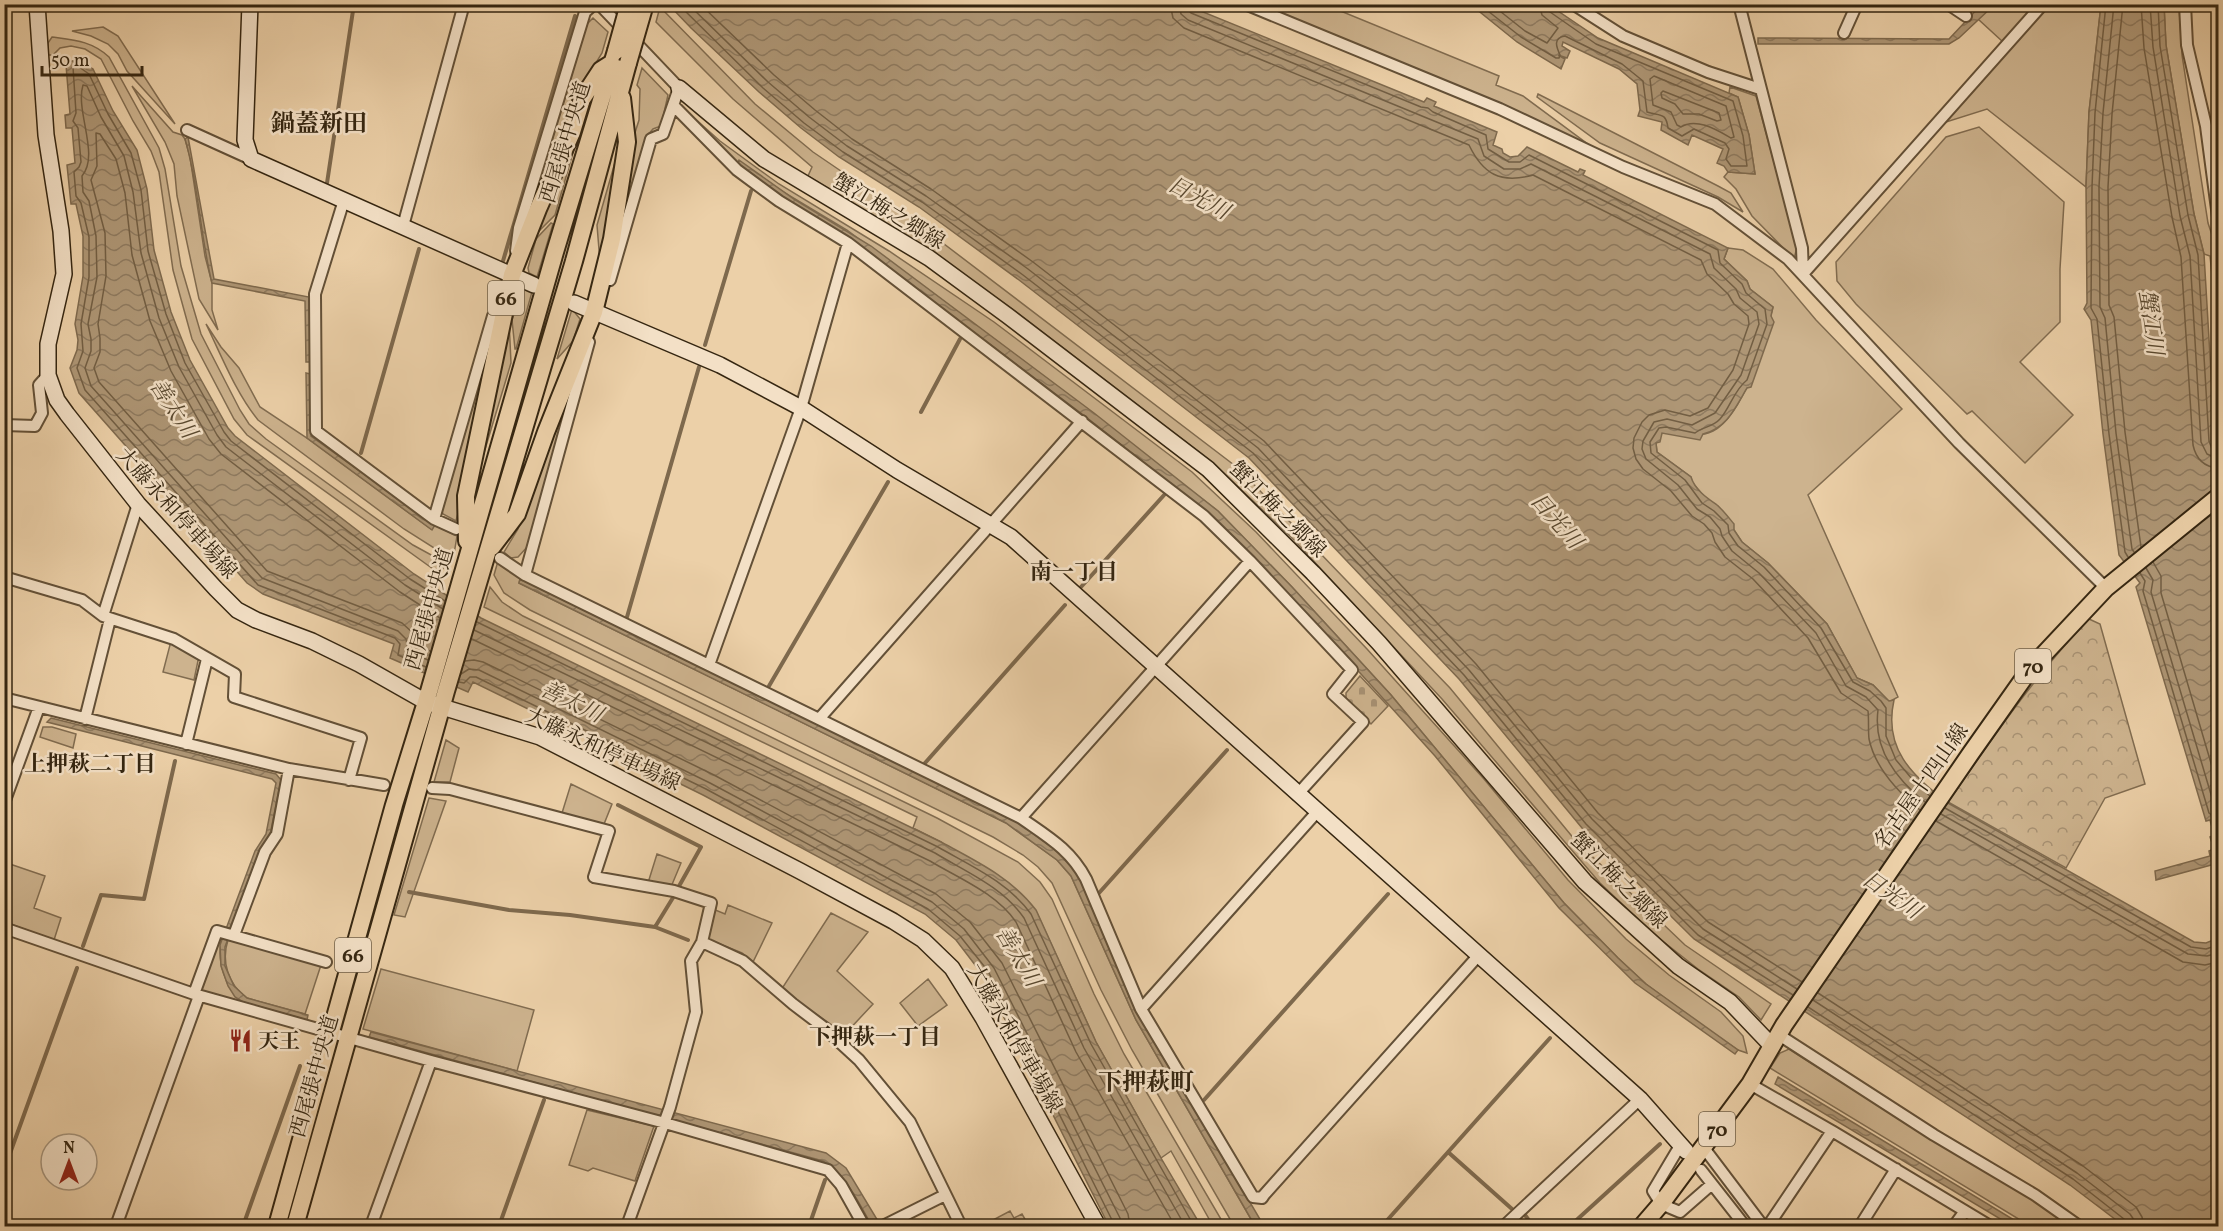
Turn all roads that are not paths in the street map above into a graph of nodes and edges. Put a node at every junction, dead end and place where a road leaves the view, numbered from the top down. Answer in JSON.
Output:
{"nodes":[{"id":1,"x":37,"y":4,"type":"edge"},
{"id":2,"x":250,"y":4,"type":"edge"},
{"id":3,"x":464,"y":4,"type":"edge"},
{"id":4,"x":599,"y":4,"type":"edge"},
{"id":5,"x":629,"y":4,"type":"edge"},
{"id":6,"x":645,"y":4,"type":"edge"},
{"id":7,"x":1245,"y":4,"type":"edge"},
{"id":8,"x":1573,"y":4,"type":"edge"},
{"id":9,"x":1739,"y":4,"type":"edge"},
{"id":10,"x":1857,"y":4,"type":"edge"},
{"id":11,"x":1947,"y":4,"type":"edge"},
{"id":12,"x":2043,"y":4,"type":"edge"},
{"id":13,"x":2185,"y":4,"type":"edge"},
{"id":14,"x":585,"y":7,"type":"edge"},
{"id":15,"x":1966,"y":16,"type":"dead end"},
{"id":16,"x":1844,"y":33,"type":"dead end"},
{"id":17,"x":619,"y":58,"type":"junction"},
{"id":18,"x":679,"y":88,"type":"junction"},
{"id":19,"x":1760,"y":89,"type":"junction"},
{"id":20,"x":621,"y":91,"type":"junction"},
{"id":21,"x":672,"y":105,"type":"junction"},
{"id":22,"x":187,"y":130,"type":"dead end"},
{"id":23,"x":251,"y":159,"type":"junction"},
{"id":24,"x":344,"y":200,"type":"junction"},
{"id":25,"x":2218,"y":217,"type":"edge"},
{"id":26,"x":403,"y":226,"type":"junction"},
{"id":27,"x":848,"y":243,"type":"junction"},
{"id":28,"x":1803,"y":274,"type":"junction"},
{"id":29,"x":512,"y":275,"type":"junction"},
{"id":30,"x":534,"y":285,"type":"dead end"},
{"id":31,"x":505,"y":300,"type":"junction"},
{"id":32,"x":574,"y":303,"type":"dead end"},
{"id":33,"x":596,"y":312,"type":"junction"},
{"id":34,"x":48,"y":375,"type":"junction"},
{"id":35,"x":801,"y":408,"type":"junction"},
{"id":36,"x":1082,"y":421,"type":"junction"},
{"id":37,"x":4,"y":425,"type":"edge"},
{"id":38,"x":2218,"y":497,"type":"edge"},
{"id":39,"x":138,"y":504,"type":"junction"},
{"id":40,"x":434,"y":519,"type":"junction"},
{"id":41,"x":990,"y":525,"type":"junction"},
{"id":42,"x":456,"y":529,"type":"dead end"},
{"id":43,"x":493,"y":556,"type":"junction"},
{"id":44,"x":468,"y":557,"type":"junction"},
{"id":45,"x":1250,"y":561,"type":"junction"},
{"id":46,"x":525,"y":575,"type":"junction"},
{"id":47,"x":4,"y":577,"type":"edge"},
{"id":48,"x":2106,"y":588,"type":"junction"},
{"id":49,"x":107,"y":618,"type":"junction"},
{"id":50,"x":207,"y":659,"type":"junction"},
{"id":51,"x":709,"y":665,"type":"junction"},
{"id":52,"x":1156,"y":666,"type":"junction"},
{"id":53,"x":436,"y":696,"type":"junction"},
{"id":54,"x":4,"y":698,"type":"edge"},
{"id":55,"x":39,"y":707,"type":"junction"},
{"id":56,"x":85,"y":719,"type":"junction"},
{"id":57,"x":819,"y":719,"type":"junction"},
{"id":58,"x":186,"y":744,"type":"junction"},
{"id":59,"x":289,"y":769,"type":"junction"},
{"id":60,"x":349,"y":780,"type":"junction"},
{"id":61,"x":384,"y":785,"type":"dead end"},
{"id":62,"x":432,"y":788,"type":"dead end"},
{"id":63,"x":1298,"y":795,"type":"junction"},
{"id":64,"x":4,"y":803,"type":"edge"},
{"id":65,"x":1317,"y":812,"type":"junction"},
{"id":66,"x":1021,"y":818,"type":"junction"},
{"id":67,"x":4,"y":928,"type":"edge"},
{"id":68,"x":229,"y":934,"type":"junction"},
{"id":69,"x":702,"y":942,"type":"junction"},
{"id":70,"x":1478,"y":956,"type":"junction"},
{"id":71,"x":326,"y":962,"type":"dead end"},
{"id":72,"x":196,"y":995,"type":"junction"},
{"id":73,"x":1141,"y":1009,"type":"junction"},
{"id":74,"x":332,"y":1033,"type":"junction"},
{"id":75,"x":1778,"y":1035,"type":"junction"},
{"id":76,"x":348,"y":1038,"type":"junction"},
{"id":77,"x":430,"y":1061,"type":"junction"},
{"id":78,"x":1750,"y":1084,"type":"junction"},
{"id":79,"x":1640,"y":1099,"type":"junction"},
{"id":80,"x":665,"y":1121,"type":"junction"},
{"id":81,"x":1832,"y":1131,"type":"junction"},
{"id":82,"x":1683,"y":1147,"type":"joint"},
{"id":83,"x":1704,"y":1148,"type":"junction"},
{"id":84,"x":1896,"y":1169,"type":"junction"},
{"id":85,"x":1701,"y":1170,"type":"dead end"},
{"id":86,"x":1712,"y":1184,"type":"junction"},
{"id":87,"x":945,"y":1194,"type":"junction"},
{"id":88,"x":1661,"y":1204,"type":"junction"},
{"id":89,"x":1965,"y":1211,"type":"junction"},
{"id":90,"x":883,"y":1226,"type":"edge"},
{"id":91,"x":116,"y":1227,"type":"edge"},
{"id":92,"x":277,"y":1227,"type":"edge"},
{"id":93,"x":295,"y":1227,"type":"edge"},
{"id":94,"x":371,"y":1227,"type":"edge"},
{"id":95,"x":627,"y":1227,"type":"edge"},
{"id":96,"x":864,"y":1227,"type":"edge"},
{"id":97,"x":961,"y":1227,"type":"edge"},
{"id":98,"x":1098,"y":1227,"type":"edge"},
{"id":99,"x":1504,"y":1227,"type":"edge"},
{"id":100,"x":1642,"y":1227,"type":"edge"},
{"id":101,"x":1745,"y":1227,"type":"edge"},
{"id":102,"x":1763,"y":1227,"type":"edge"},
{"id":103,"x":1768,"y":1227,"type":"edge"},
{"id":104,"x":1860,"y":1227,"type":"edge"},
{"id":105,"x":1954,"y":1227,"type":"edge"},
{"id":106,"x":1990,"y":1227,"type":"edge"},
{"id":107,"x":2079,"y":1227,"type":"edge"}],
"edges":[{"from":1,"to":34,"type":"main road","name":"大藤永和停車場線"},
{"from":2,"to":23,"type":"main road"},
{"from":3,"to":26,"type":"street"},
{"from":4,"to":18,"type":"street"},
{"from":5,"to":17,"type":"main road","name":"西尾張中央道","number":"66","bridge":true},
{"from":6,"to":17,"type":"main road","name":"西尾張中央道","number":"66","bridge":true},
{"from":7,"to":28,"type":"street"},
{"from":8,"to":19,"type":"street"},
{"from":9,"to":19,"type":"street"},
{"from":10,"to":16,"type":"street"},
{"from":11,"to":15,"type":"street"},
{"from":12,"to":28,"type":"street"},
{"from":13,"to":25,"type":"street"},
{"from":14,"to":29,"type":"street"},
{"from":17,"to":20,"type":"main road","name":"西尾張中央道","number":"66"},
{"from":17,"to":29,"type":"main road","number":"66"},
{"from":17,"to":44,"type":"main road","name":"西尾張中央道","number":"66"},
{"from":18,"to":21,"type":"street"},
{"from":18,"to":75,"type":"main road","name":"蟹江梅之郷線"},
{"from":19,"to":28,"type":"street"},
{"from":20,"to":33,"type":"main road","number":"66"},
{"from":20,"to":43,"type":"main road","name":"西尾張中央道","number":"66"},
{"from":21,"to":27,"type":"street"},
{"from":21,"to":33,"type":"street"},
{"from":22,"to":23,"type":"street"},
{"from":23,"to":24,"type":"main road"},
{"from":24,"to":26,"type":"main road"},
{"from":24,"to":40,"type":"street"},
{"from":26,"to":29,"type":"main road"},
{"from":27,"to":35,"type":"street"},
{"from":27,"to":36,"type":"street"},
{"from":28,"to":48,"type":"street"},
{"from":29,"to":30,"type":"main road"},
{"from":29,"to":31,"type":"main road","number":"66"},
{"from":31,"to":40,"type":"street"},
{"from":31,"to":44,"type":"main road","number":"66"},
{"from":32,"to":33,"type":"main road"},
{"from":33,"to":35,"type":"main road"},
{"from":33,"to":43,"type":"main road","number":"66"},
{"from":33,"to":46,"type":"street"},
{"from":34,"to":37,"type":"street"},
{"from":34,"to":39,"type":"main road","name":"大藤永和停車場線"},
{"from":35,"to":41,"type":"main road"},
{"from":35,"to":51,"type":"street"},
{"from":36,"to":41,"type":"street"},
{"from":36,"to":45,"type":"street"},
{"from":38,"to":48,"type":"main road","name":"名古屋十四山線","number":"70"},
{"from":39,"to":49,"type":"street"},
{"from":39,"to":53,"type":"main road","name":"大藤永和停車場線"},
{"from":40,"to":42,"type":"street"},
{"from":41,"to":52,"type":"main road"},
{"from":41,"to":57,"type":"street"},
{"from":43,"to":46,"type":"street"},
{"from":43,"to":53,"type":"main road","name":"西尾張中央道","number":"66"},
{"from":44,"to":53,"type":"main road","name":"西尾張中央道","number":"66"},
{"from":45,"to":52,"type":"street"},
{"from":45,"to":63,"type":"street"},
{"from":46,"to":51,"type":"street"},
{"from":47,"to":49,"type":"street"},
{"from":48,"to":75,"type":"main road","name":"名古屋十四山線","number":"70"},
{"from":49,"to":50,"type":"street"},
{"from":49,"to":56,"type":"street"},
{"from":50,"to":58,"type":"street"},
{"from":50,"to":60,"type":"street"},
{"from":51,"to":57,"type":"street"},
{"from":52,"to":63,"type":"main road"},
{"from":52,"to":66,"type":"street"},
{"from":53,"to":74,"type":"main road","name":"西尾張中央道","number":"66"},
{"from":53,"to":76,"type":"main road","name":"西尾張中央道","number":"66"},
{"from":53,"to":98,"type":"main road","name":"大藤永和停車場線"},
{"from":54,"to":55,"type":"street"},
{"from":55,"to":56,"type":"street"},
{"from":55,"to":64,"type":"street"},
{"from":56,"to":58,"type":"street"},
{"from":57,"to":66,"type":"street"},
{"from":58,"to":59,"type":"street"},
{"from":59,"to":60,"type":"street"},
{"from":59,"to":68,"type":"street"},
{"from":60,"to":61,"type":"street"},
{"from":62,"to":69,"type":"street"},
{"from":63,"to":65,"type":"main road"},
{"from":65,"to":70,"type":"main road"},
{"from":65,"to":73,"type":"street"},
{"from":66,"to":73,"type":"street"},
{"from":67,"to":72,"type":"street"},
{"from":68,"to":71,"type":"street"},
{"from":68,"to":72,"type":"street"},
{"from":69,"to":80,"type":"street"},
{"from":69,"to":87,"type":"street"},
{"from":70,"to":73,"type":"street"},
{"from":70,"to":79,"type":"main road"},
{"from":72,"to":74,"type":"street"},
{"from":72,"to":91,"type":"street"},
{"from":74,"to":76,"type":"street"},
{"from":74,"to":92,"type":"main road","name":"西尾張中央道","number":"66"},
{"from":75,"to":78,"type":"main road","name":"名古屋十四山線","number":"70"},
{"from":75,"to":107,"type":"street"},
{"from":76,"to":77,"type":"street"},
{"from":76,"to":93,"type":"main road","name":"西尾張中央道","number":"66"},
{"from":77,"to":80,"type":"street"},
{"from":77,"to":94,"type":"street"},
{"from":78,"to":81,"type":"street"},
{"from":78,"to":83,"type":"main road","name":"名古屋十四山線","number":"70"},
{"from":79,"to":82,"type":"main road"},
{"from":79,"to":99,"type":"street"},
{"from":80,"to":95,"type":"street"},
{"from":80,"to":96,"type":"street"},
{"from":81,"to":84,"type":"street"},
{"from":81,"to":103,"type":"street"},
{"from":82,"to":88,"type":"street"},
{"from":83,"to":88,"type":"main road","name":"名古屋十四山線","number":"70"},
{"from":83,"to":102,"type":"street"},
{"from":84,"to":89,"type":"street"},
{"from":84,"to":104,"type":"street"},
{"from":85,"to":86,"type":"street"},
{"from":86,"to":88,"type":"street"},
{"from":86,"to":101,"type":"street"},
{"from":87,"to":90,"type":"street"},
{"from":87,"to":97,"type":"street"},
{"from":88,"to":100,"type":"main road","name":"名古屋十四山線","number":"70"},
{"from":89,"to":105,"type":"street"},
{"from":89,"to":106,"type":"street"}]}
